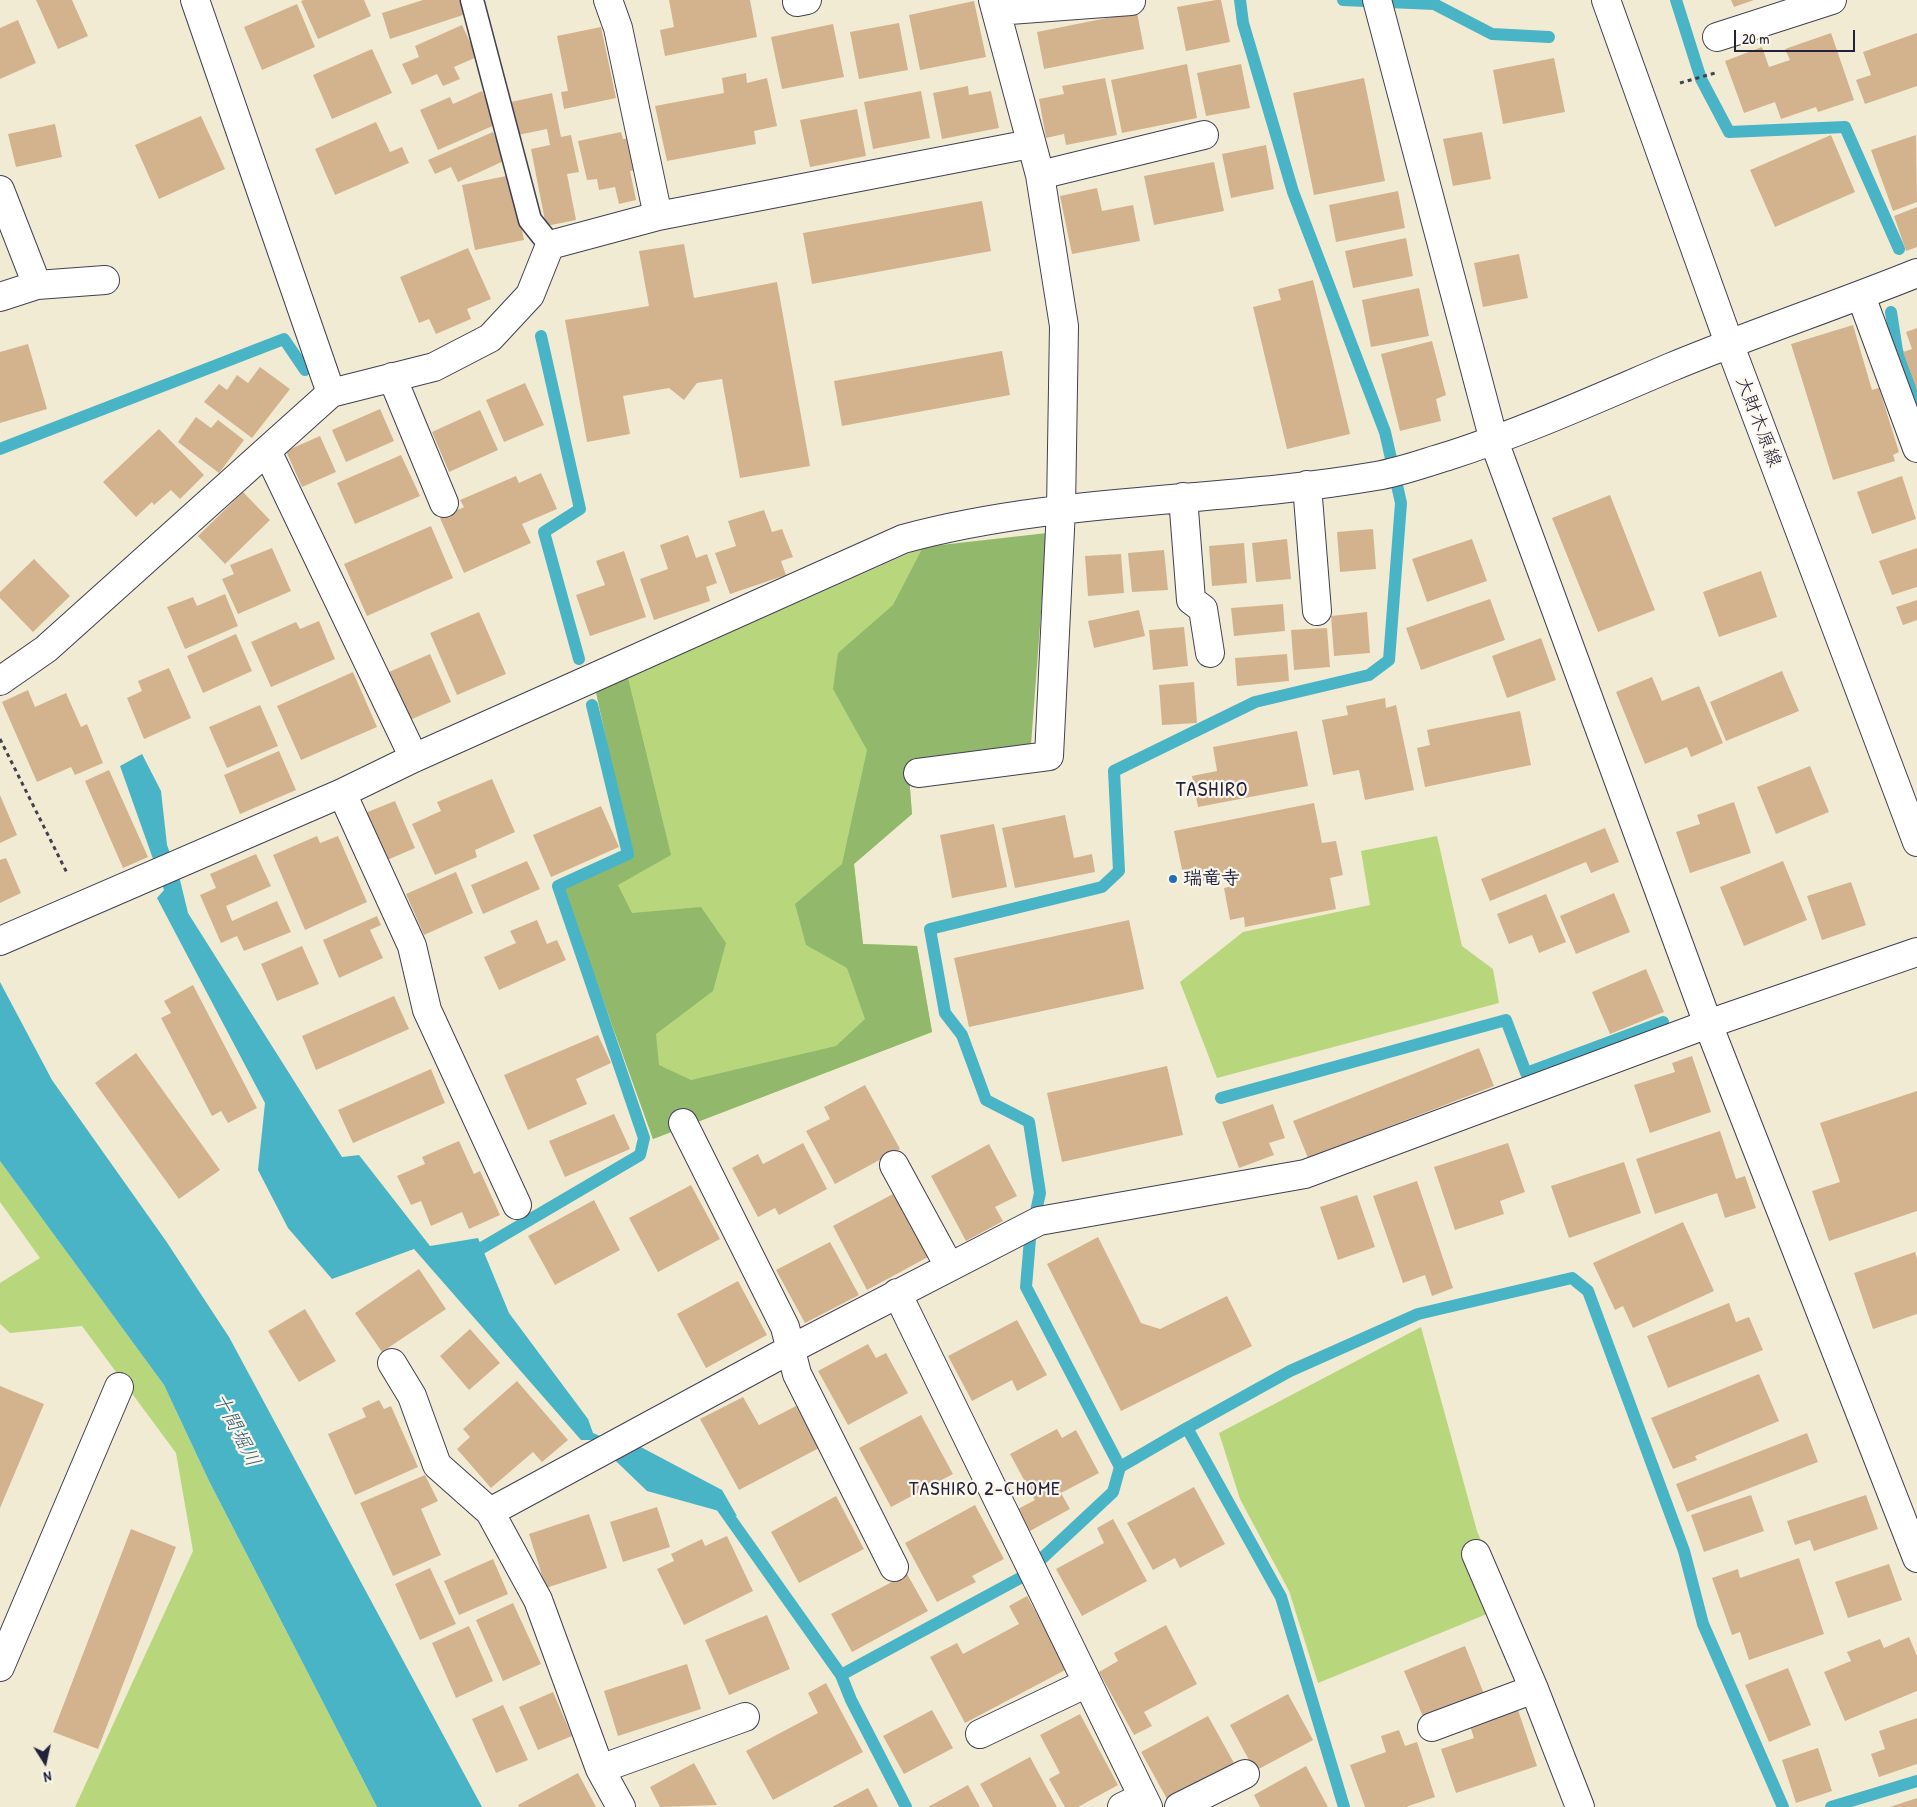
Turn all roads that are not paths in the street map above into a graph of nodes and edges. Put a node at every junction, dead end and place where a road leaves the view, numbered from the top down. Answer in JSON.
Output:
{"nodes":[{"id":1,"x":195,"y":0,"type":"edge"},
{"id":2,"x":472,"y":0,"type":"edge"},
{"id":3,"x":608,"y":0,"type":"edge"},
{"id":4,"x":1606,"y":0,"type":"edge"},
{"id":5,"x":1832,"y":0,"type":"edge"},
{"id":6,"x":1131,"y":1,"type":"dead end"},
{"id":7,"x":995,"y":6,"type":"edge"},
{"id":8,"x":1380,"y":10,"type":"edge"},
{"id":9,"x":1717,"y":37,"type":"dead end"},
{"id":10,"x":1204,"y":135,"type":"dead end"},
{"id":11,"x":1030,"y":144,"type":"junction"},
{"id":12,"x":1040,"y":175,"type":"junction"},
{"id":13,"x":0,"y":190,"type":"edge"},
{"id":14,"x":658,"y":216,"type":"junction"},
{"id":15,"x":550,"y":245,"type":"junction"},
{"id":16,"x":1917,"y":273,"type":"edge"},
{"id":17,"x":105,"y":280,"type":"dead end"},
{"id":18,"x":37,"y":285,"type":"junction"},
{"id":19,"x":1860,"y":296,"type":"junction"},
{"id":20,"x":0,"y":297,"type":"edge"},
{"id":21,"x":1729,"y":344,"type":"junction"},
{"id":22,"x":392,"y":377,"type":"junction"},
{"id":23,"x":331,"y":393,"type":"junction"},
{"id":24,"x":1494,"y":442,"type":"junction"},
{"id":25,"x":1917,"y":448,"type":"edge"},
{"id":26,"x":267,"y":451,"type":"junction"},
{"id":27,"x":1306,"y":485,"type":"junction"},
{"id":28,"x":1183,"y":497,"type":"junction"},
{"id":29,"x":444,"y":503,"type":"dead end"},
{"id":30,"x":1061,"y":509,"type":"junction"},
{"id":31,"x":1317,"y":611,"type":"dead end"},
{"id":32,"x":1210,"y":653,"type":"dead end"},
{"id":33,"x":0,"y":681,"type":"edge"},
{"id":34,"x":414,"y":758,"type":"junction"},
{"id":35,"x":918,"y":773,"type":"dead end"},
{"id":36,"x":342,"y":793,"type":"junction"},
{"id":37,"x":1917,"y":842,"type":"edge"},
{"id":38,"x":0,"y":941,"type":"edge"},
{"id":39,"x":1917,"y":952,"type":"edge"},
{"id":40,"x":1708,"y":1024,"type":"junction"},
{"id":41,"x":683,"y":1123,"type":"dead end"},
{"id":42,"x":894,"y":1165,"type":"dead end"},
{"id":43,"x":516,"y":1205,"type":"dead end"},
{"id":44,"x":949,"y":1266,"type":"junction"},
{"id":45,"x":897,"y":1293,"type":"junction"},
{"id":46,"x":791,"y":1349,"type":"junction"},
{"id":47,"x":392,"y":1363,"type":"dead end"},
{"id":48,"x":119,"y":1387,"type":"dead end"},
{"id":49,"x":490,"y":1512,"type":"junction"},
{"id":50,"x":1476,"y":1554,"type":"dead end"},
{"id":51,"x":1917,"y":1558,"type":"edge"},
{"id":52,"x":894,"y":1567,"type":"dead end"},
{"id":53,"x":0,"y":1667,"type":"edge"},
{"id":54,"x":1087,"y":1683,"type":"junction"},
{"id":55,"x":1534,"y":1689,"type":"junction"},
{"id":56,"x":745,"y":1717,"type":"dead end"},
{"id":57,"x":1432,"y":1727,"type":"dead end"},
{"id":58,"x":980,"y":1734,"type":"dead end"},
{"id":59,"x":600,"y":1769,"type":"junction"},
{"id":60,"x":1245,"y":1774,"type":"dead end"},
{"id":61,"x":1138,"y":1804,"type":"edge"},
{"id":62,"x":621,"y":1807,"type":"edge"},
{"id":63,"x":1179,"y":1807,"type":"edge"},
{"id":64,"x":1580,"y":1807,"type":"edge"}],
"edges":[{"from":1,"to":23,"type":"street"},
{"from":2,"to":15,"type":"lane"},
{"from":3,"to":14,"type":"street"},
{"from":4,"to":21,"type":"street","name":"大財木原線"},
{"from":5,"to":9,"type":"street"},
{"from":6,"to":7,"type":"street"},
{"from":7,"to":11,"type":"street"},
{"from":8,"to":24,"type":"street"},
{"from":10,"to":12,"type":"street"},
{"from":11,"to":12,"type":"street"},
{"from":11,"to":14,"type":"street"},
{"from":12,"to":30,"type":"street"},
{"from":13,"to":18,"type":"street"},
{"from":14,"to":15,"type":"street"},
{"from":15,"to":22,"type":"street"},
{"from":16,"to":19,"type":"street"},
{"from":17,"to":18,"type":"street"},
{"from":18,"to":20,"type":"street"},
{"from":19,"to":21,"type":"street"},
{"from":19,"to":25,"type":"street"},
{"from":21,"to":24,"type":"street"},
{"from":21,"to":37,"type":"street","name":"大財木原線"},
{"from":22,"to":23,"type":"street"},
{"from":22,"to":29,"type":"street"},
{"from":23,"to":26,"type":"street"},
{"from":24,"to":27,"type":"street"},
{"from":24,"to":40,"type":"street"},
{"from":26,"to":33,"type":"street"},
{"from":26,"to":34,"type":"street"},
{"from":27,"to":28,"type":"street"},
{"from":27,"to":31,"type":"street"},
{"from":28,"to":30,"type":"street"},
{"from":28,"to":32,"type":"street"},
{"from":30,"to":34,"type":"street"},
{"from":30,"to":35,"type":"street"},
{"from":34,"to":36,"type":"street"},
{"from":36,"to":38,"type":"street"},
{"from":36,"to":43,"type":"street"},
{"from":39,"to":40,"type":"street"},
{"from":40,"to":44,"type":"street"},
{"from":40,"to":51,"type":"street"},
{"from":41,"to":46,"type":"street"},
{"from":42,"to":44,"type":"street"},
{"from":44,"to":45,"type":"street"},
{"from":45,"to":46,"type":"street"},
{"from":45,"to":54,"type":"street"},
{"from":46,"to":49,"type":"street"},
{"from":46,"to":52,"type":"street"},
{"from":47,"to":49,"type":"street"},
{"from":48,"to":53,"type":"street"},
{"from":49,"to":59,"type":"street"},
{"from":50,"to":55,"type":"street"},
{"from":54,"to":58,"type":"street"},
{"from":54,"to":61,"type":"street"},
{"from":55,"to":57,"type":"street"},
{"from":55,"to":64,"type":"street"},
{"from":56,"to":59,"type":"street"},
{"from":59,"to":62,"type":"street"},
{"from":60,"to":63,"type":"street"}]}
